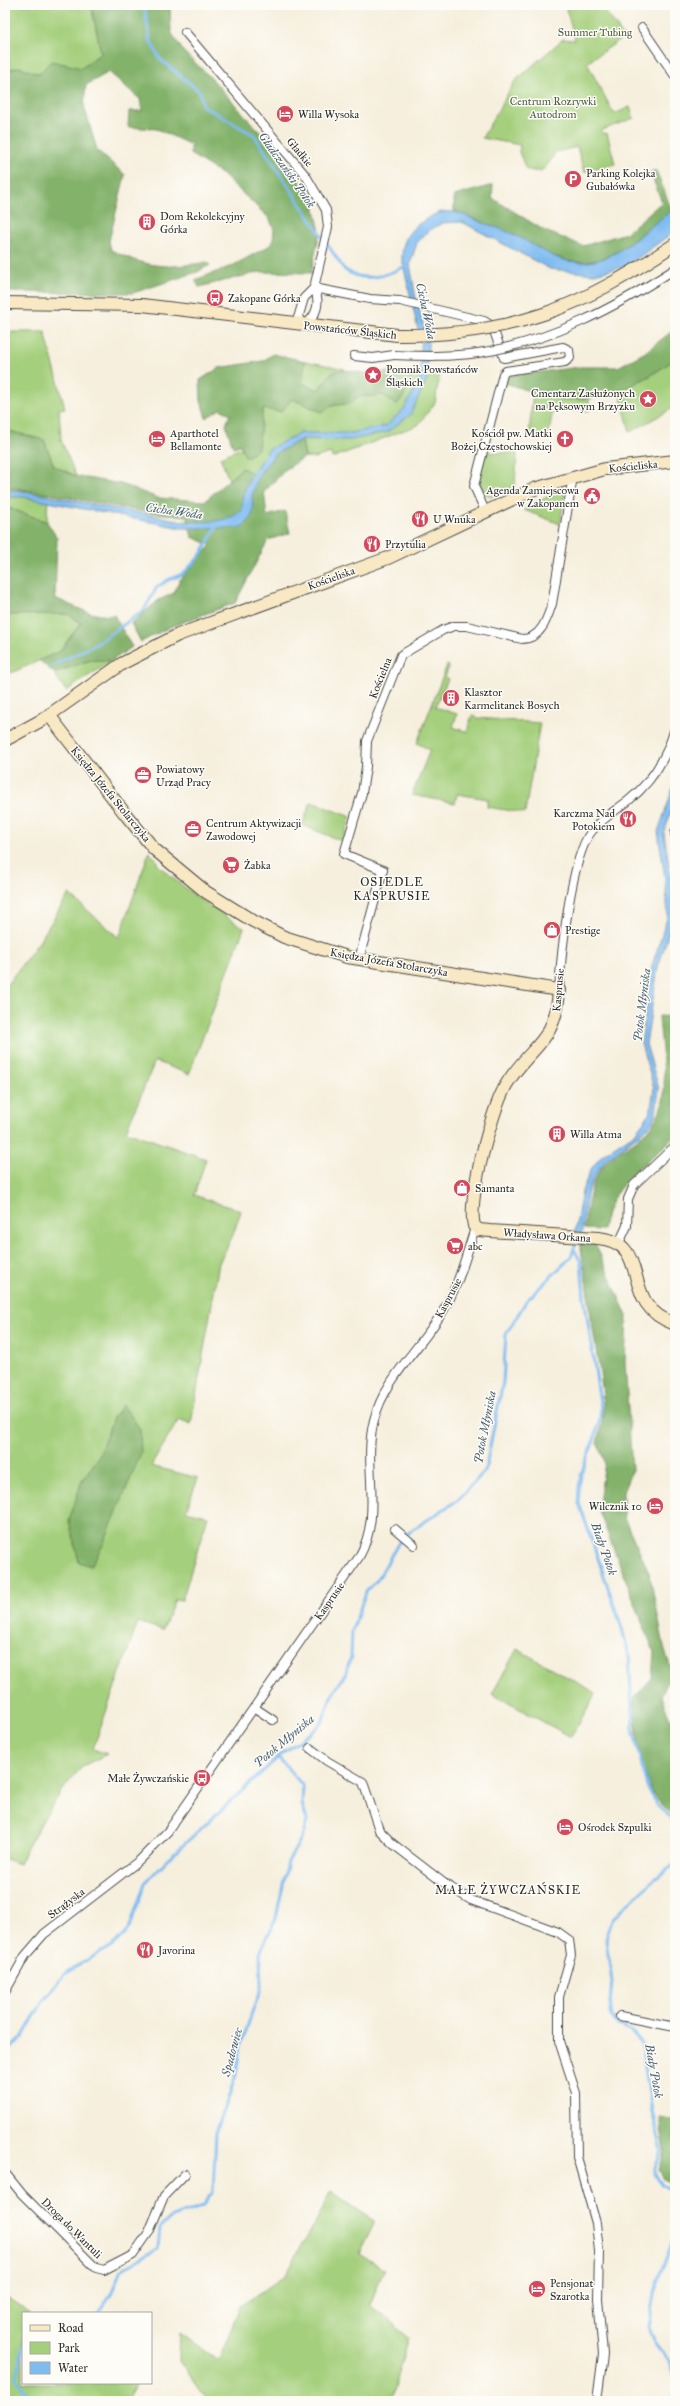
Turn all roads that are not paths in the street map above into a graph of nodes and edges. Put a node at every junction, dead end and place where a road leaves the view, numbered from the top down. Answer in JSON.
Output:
{"nodes":[{"id":1,"x":642,"y":28,"type":"dead end"},
{"id":2,"x":185,"y":32,"type":"dead end"},
{"id":3,"x":675,"y":76,"type":"edge"},
{"id":4,"x":675,"y":244,"type":"edge"},
{"id":5,"x":675,"y":269,"type":"edge"},
{"id":6,"x":314,"y":288,"type":"junction"},
{"id":7,"x":5,"y":303,"type":"edge"},
{"id":8,"x":304,"y":326,"type":"junction"},
{"id":9,"x":354,"y":356,"type":"dead end"},
{"id":10,"x":675,"y":461,"type":"edge"},
{"id":11,"x":573,"y":476,"type":"junction"},
{"id":12,"x":485,"y":511,"type":"junction"},
{"id":13,"x":49,"y":715,"type":"junction"},
{"id":14,"x":675,"y":728,"type":"edge"},
{"id":15,"x":5,"y":740,"type":"edge"},
{"id":16,"x":359,"y":959,"type":"junction"},
{"id":17,"x":559,"y":990,"type":"junction"},
{"id":18,"x":675,"y":1146,"type":"edge"},
{"id":19,"x":475,"y":1228,"type":"junction"},
{"id":20,"x":619,"y":1243,"type":"junction"},
{"id":21,"x":675,"y":1324,"type":"edge"},
{"id":22,"x":394,"y":1529,"type":"dead end"},
{"id":23,"x":414,"y":1545,"type":"dead end"},
{"id":24,"x":255,"y":1708,"type":"junction"},
{"id":25,"x":273,"y":1720,"type":"dead end"},
{"id":26,"x":310,"y":1748,"type":"dead end"},
{"id":27,"x":156,"y":1845,"type":"joint"},
{"id":28,"x":5,"y":1992,"type":"edge"},
{"id":29,"x":620,"y":2016,"type":"dead end"},
{"id":30,"x":675,"y":2027,"type":"edge"},
{"id":31,"x":5,"y":2173,"type":"edge"},
{"id":32,"x":185,"y":2174,"type":"dead end"},
{"id":33,"x":598,"y":2401,"type":"edge"}],
"edges":[{"from":1,"to":3,"type":"street"},
{"from":2,"to":6,"type":"street","name":"Gładkie"},
{"from":4,"to":8,"type":"street","name":"Powstańców Śląskich","bridge":true},
{"from":5,"to":9,"type":"street","name":"Powstańców Śląskich","bridge":true},
{"from":6,"to":8,"type":"street","name":"Gładkie"},
{"from":6,"to":8,"type":"street","name":"Gładkie"},
{"from":6,"to":12,"type":"street"},
{"from":7,"to":8,"type":"street","name":"Powstańców Śląskich"},
{"from":10,"to":11,"type":"street","name":"Kościeliska"},
{"from":11,"to":12,"type":"street","name":"Kościeliska"},
{"from":11,"to":16,"type":"street","name":"Kościelna"},
{"from":12,"to":13,"type":"street","name":"Kościeliska"},
{"from":13,"to":15,"type":"street","name":"Kościeliska"},
{"from":13,"to":16,"type":"street","name":"Księdza Józefa Stolarczyka"},
{"from":14,"to":17,"type":"street","name":"Kasprusie"},
{"from":16,"to":17,"type":"street","name":"Księdza Józefa Stolarczyka"},
{"from":17,"to":19,"type":"street","name":"Kasprusie"},
{"from":18,"to":20,"type":"street"},
{"from":19,"to":20,"type":"street","name":"Władysława Orkana"},
{"from":19,"to":24,"type":"street","name":"Kasprusie"},
{"from":20,"to":21,"type":"street"},
{"from":22,"to":23,"type":"street"},
{"from":24,"to":25,"type":"street"},
{"from":24,"to":27,"type":"street","name":"Kasprusie"},
{"from":26,"to":33,"type":"street"},
{"from":27,"to":28,"type":"street","name":"Strążyska"},
{"from":29,"to":30,"type":"street"},
{"from":31,"to":32,"type":"street","name":"Droga do Wantuli"}]}
